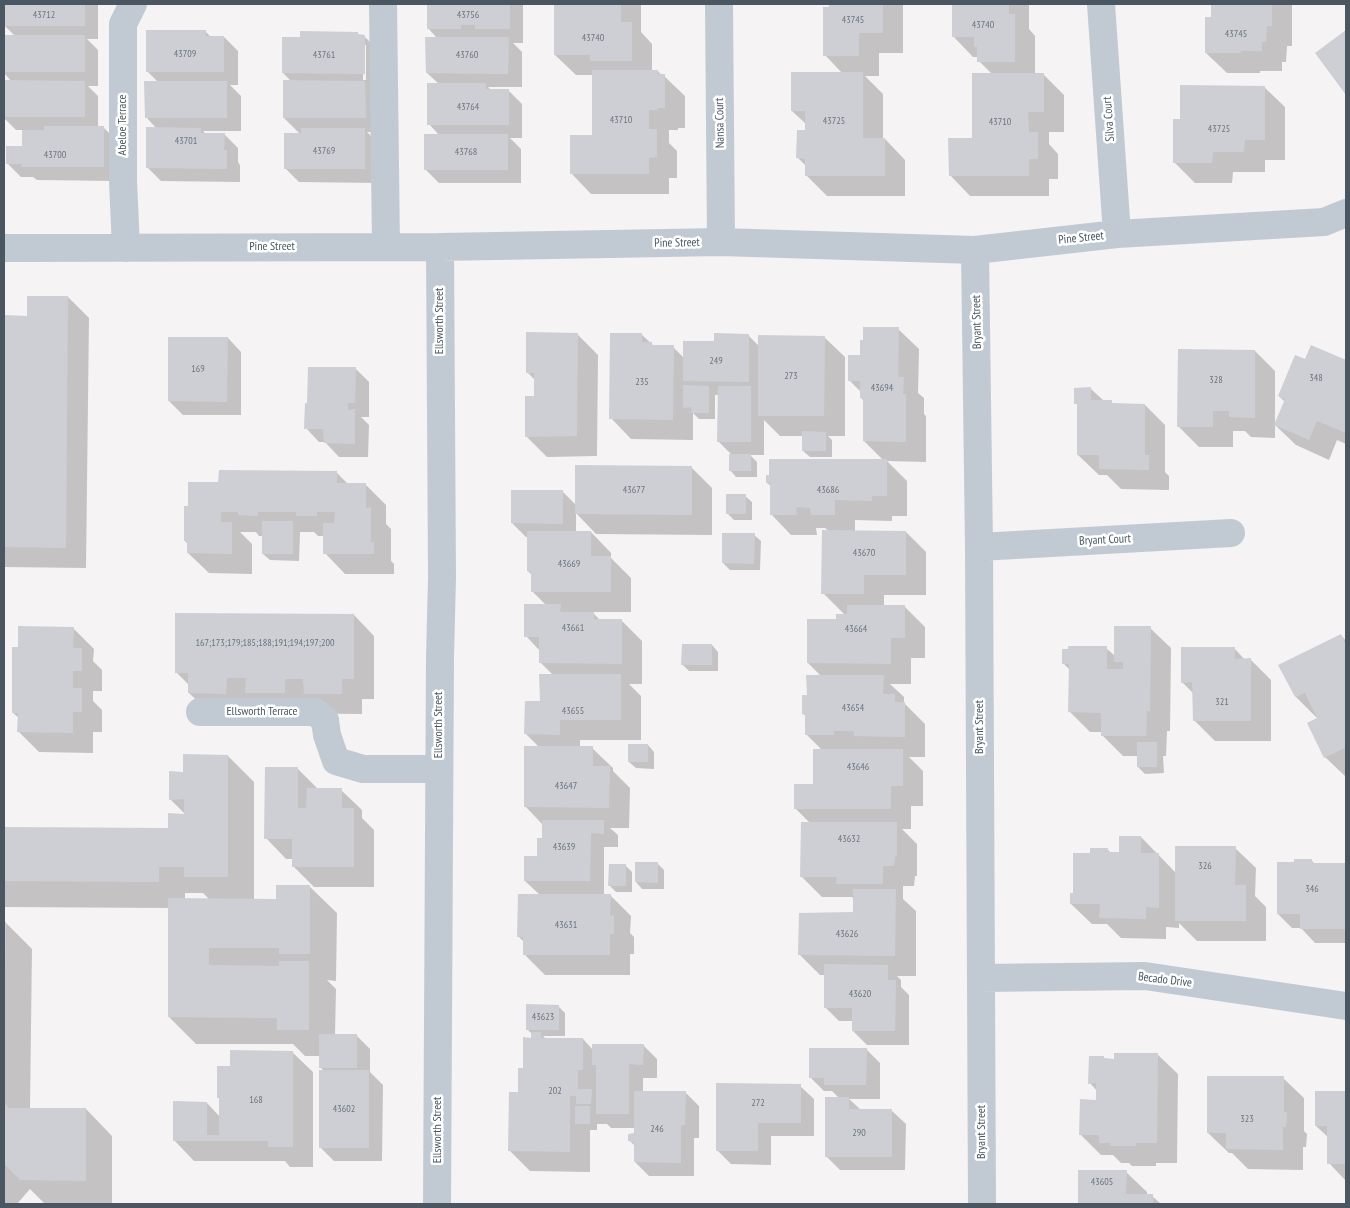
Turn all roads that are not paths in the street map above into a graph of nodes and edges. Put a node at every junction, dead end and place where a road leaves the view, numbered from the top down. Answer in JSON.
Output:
{"nodes":[{"id":1,"x":132,"y":4,"type":"edge"},
{"id":2,"x":383,"y":4,"type":"edge"},
{"id":3,"x":719,"y":4,"type":"edge"},
{"id":4,"x":1101,"y":4,"type":"edge"},
{"id":5,"x":1346,"y":213,"type":"edge"},
{"id":6,"x":1117,"y":234,"type":"junction"},
{"id":7,"x":721,"y":242,"type":"junction"},
{"id":8,"x":386,"y":247,"type":"junction"},
{"id":9,"x":440,"y":247,"type":"junction"},
{"id":10,"x":4,"y":248,"type":"edge"},
{"id":11,"x":126,"y":248,"type":"junction"},
{"id":12,"x":976,"y":250,"type":"junction"},
{"id":13,"x":1231,"y":532,"type":"dead end"},
{"id":14,"x":979,"y":547,"type":"junction"},
{"id":15,"x":200,"y":712,"type":"dead end"},
{"id":16,"x":439,"y":769,"type":"junction"},
{"id":17,"x":981,"y":978,"type":"junction"},
{"id":18,"x":1346,"y":1006,"type":"edge"},
{"id":19,"x":437,"y":1204,"type":"edge"},
{"id":20,"x":982,"y":1204,"type":"edge"}],
"edges":[{"from":1,"to":11,"type":"street","name":"Abeloe Terrace"},
{"from":2,"to":8,"type":"street"},
{"from":3,"to":7,"type":"street","name":"Nansa Court"},
{"from":4,"to":6,"type":"street","name":"Silva Court"},
{"from":5,"to":6,"type":"street","name":"Pine Street"},
{"from":6,"to":12,"type":"street","name":"Pine Street"},
{"from":7,"to":9,"type":"street","name":"Pine Street"},
{"from":7,"to":12,"type":"street","name":"Pine Street"},
{"from":8,"to":9,"type":"street","name":"Pine Street"},
{"from":8,"to":11,"type":"street","name":"Pine Street"},
{"from":9,"to":16,"type":"street","name":"Ellsworth Street"},
{"from":10,"to":11,"type":"street","name":"Pine Street"},
{"from":12,"to":14,"type":"street","name":"Bryant Street"},
{"from":13,"to":14,"type":"street","name":"Bryant Court"},
{"from":14,"to":17,"type":"street","name":"Bryant Street"},
{"from":15,"to":16,"type":"street","name":"Ellsworth Terrace"},
{"from":16,"to":19,"type":"street","name":"Ellsworth Street"},
{"from":17,"to":18,"type":"street","name":"Becado Drive"},
{"from":17,"to":20,"type":"street","name":"Bryant Street"}]}
